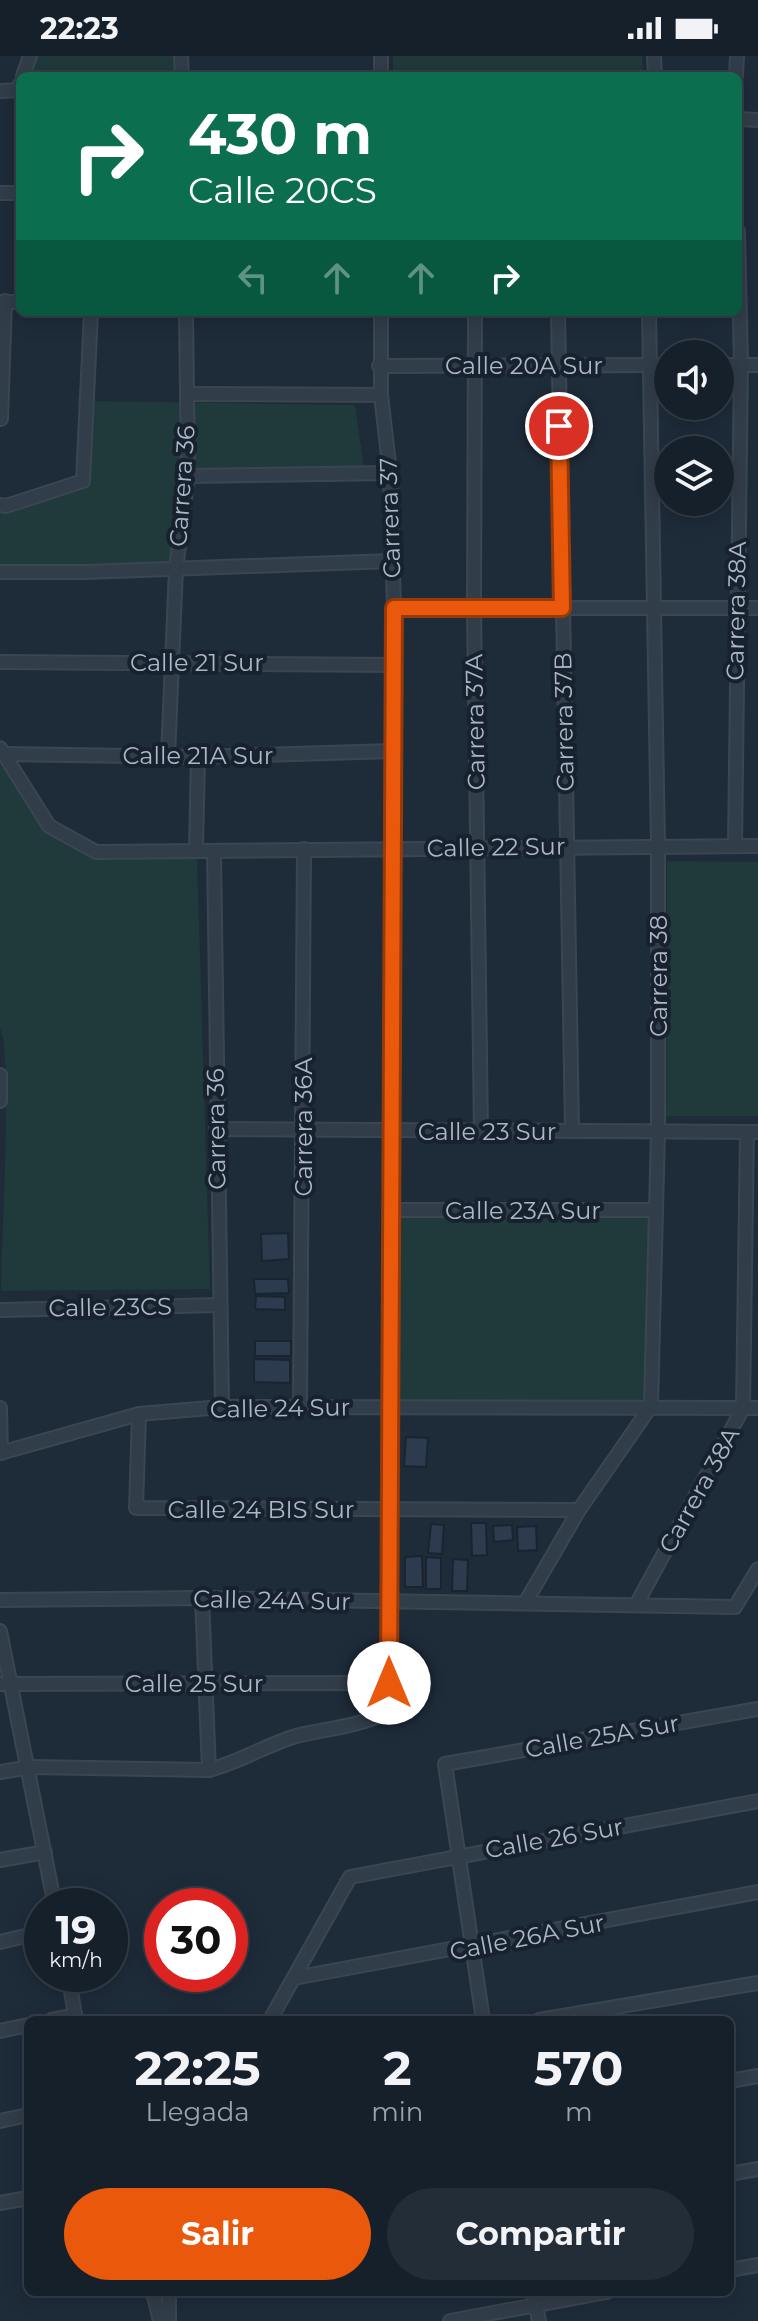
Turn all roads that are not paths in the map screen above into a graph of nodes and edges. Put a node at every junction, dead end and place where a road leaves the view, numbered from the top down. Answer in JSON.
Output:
{"nodes":[{"id":1,"x":3,"y":301,"type":"edge"},
{"id":2,"x":91,"y":316,"type":"edge"},
{"id":3,"x":186,"y":316,"type":"edge"},
{"id":4,"x":381,"y":316,"type":"edge"},
{"id":5,"x":475,"y":316,"type":"edge"},
{"id":6,"x":558,"y":316,"type":"edge"},
{"id":7,"x":649,"y":316,"type":"edge"},
{"id":8,"x":740,"y":316,"type":"edge"},
{"id":9,"x":474,"y":365,"type":"junction"},
{"id":10,"x":647,"y":365,"type":"junction"},
{"id":11,"x":654,"y":365,"type":"edge"},
{"id":12,"x":734,"y":365,"type":"edge"},
{"id":13,"x":741,"y":365,"type":"junction"},
{"id":14,"x":758,"y":365,"type":"edge"},
{"id":15,"x":379,"y":366,"type":"junction"},
{"id":16,"x":558,"y":366,"type":"junction"},
{"id":17,"x":187,"y":394,"type":"junction"},
{"id":18,"x":381,"y":395,"type":"junction"},
{"id":19,"x":1,"y":419,"type":"edge"},
{"id":20,"x":390,"y":473,"type":"junction"},
{"id":21,"x":188,"y":476,"type":"junction"},
{"id":22,"x":0,"y":505,"type":"edge"},
{"id":23,"x":391,"y":561,"type":"junction"},
{"id":24,"x":176,"y":569,"type":"junction"},
{"id":25,"x":0,"y":572,"type":"edge"},
{"id":26,"x":394,"y":608,"type":"junction"},
{"id":27,"x":474,"y":608,"type":"junction"},
{"id":28,"x":562,"y":608,"type":"junction"},
{"id":29,"x":653,"y":608,"type":"junction"},
{"id":30,"x":735,"y":608,"type":"junction"},
{"id":31,"x":758,"y":608,"type":"edge"},
{"id":32,"x":0,"y":662,"type":"edge"},
{"id":33,"x":173,"y":662,"type":"junction"},
{"id":34,"x":393,"y":665,"type":"junction"},
{"id":35,"x":2,"y":751,"type":"edge"},
{"id":36,"x":392,"y":751,"type":"junction"},
{"id":37,"x":168,"y":756,"type":"junction"},
{"id":38,"x":198,"y":757,"type":"junction"},
{"id":39,"x":658,"y":845,"type":"junction"},
{"id":40,"x":566,"y":846,"type":"junction"},
{"id":41,"x":735,"y":846,"type":"junction"},
{"id":42,"x":758,"y":846,"type":"edge"},
{"id":43,"x":477,"y":848,"type":"junction"},
{"id":44,"x":304,"y":849,"type":"junction"},
{"id":45,"x":391,"y":849,"type":"junction"},
{"id":46,"x":196,"y":851,"type":"junction"},
{"id":47,"x":214,"y":851,"type":"junction"},
{"id":48,"x":0,"y":1075,"type":"edge"},
{"id":49,"x":0,"y":1084,"type":"edge"},
{"id":50,"x":0,"y":1101,"type":"edge"},
{"id":51,"x":216,"y":1129,"type":"junction"},
{"id":52,"x":390,"y":1130,"type":"junction"},
{"id":53,"x":303,"y":1131,"type":"junction"},
{"id":54,"x":481,"y":1131,"type":"junction"},
{"id":55,"x":572,"y":1131,"type":"junction"},
{"id":56,"x":658,"y":1132,"type":"junction"},
{"id":57,"x":752,"y":1132,"type":"edge"},
{"id":58,"x":389,"y":1210,"type":"junction"},
{"id":59,"x":656,"y":1210,"type":"junction"},
{"id":60,"x":220,"y":1305,"type":"junction"},
{"id":61,"x":0,"y":1310,"type":"edge"},
{"id":62,"x":300,"y":1405,"type":"junction"},
{"id":63,"x":651,"y":1406,"type":"junction"},
{"id":64,"x":222,"y":1407,"type":"junction"},
{"id":65,"x":0,"y":1408,"type":"edge"},
{"id":66,"x":390,"y":1408,"type":"junction"},
{"id":67,"x":743,"y":1408,"type":"junction"},
{"id":68,"x":758,"y":1408,"type":"edge"},
{"id":69,"x":139,"y":1414,"type":"junction"},
{"id":70,"x":0,"y":1453,"type":"edge"},
{"id":71,"x":390,"y":1509,"type":"junction"},
{"id":72,"x":579,"y":1510,"type":"junction"},
{"id":73,"x":758,"y":1569,"type":"edge"},
{"id":74,"x":202,"y":1598,"type":"junction"},
{"id":75,"x":0,"y":1600,"type":"edge"},
{"id":76,"x":525,"y":1603,"type":"junction"},
{"id":77,"x":389,"y":1604,"type":"junction"},
{"id":78,"x":636,"y":1605,"type":"junction"},
{"id":79,"x":0,"y":1631,"type":"edge"},
{"id":80,"x":6,"y":1683,"type":"edge"},
{"id":81,"x":389,"y":1683,"type":"junction"},
{"id":82,"x":205,"y":1684,"type":"junction"},
{"id":83,"x":758,"y":1709,"type":"edge"},
{"id":84,"x":30,"y":1767,"type":"junction"},
{"id":85,"x":209,"y":1770,"type":"junction"},
{"id":86,"x":0,"y":1772,"type":"edge"},
{"id":87,"x":758,"y":1801,"type":"edge"},
{"id":88,"x":45,"y":1852,"type":"junction"},
{"id":89,"x":457,"y":1855,"type":"junction"},
{"id":90,"x":0,"y":1860,"type":"edge"},
{"id":91,"x":52,"y":1888,"type":"edge"},
{"id":92,"x":758,"y":1892,"type":"edge"},
{"id":93,"x":24,"y":1936,"type":"edge"},
{"id":94,"x":0,"y":1942,"type":"edge"},
{"id":95,"x":472,"y":1948,"type":"junction"},
{"id":96,"x":294,"y":1978,"type":"junction"},
{"id":97,"x":758,"y":1983,"type":"edge"},
{"id":98,"x":71,"y":1992,"type":"edge"},
{"id":99,"x":76,"y":2016,"type":"edge"},
{"id":100,"x":272,"y":2016,"type":"edge"},
{"id":101,"x":482,"y":2016,"type":"edge"},
{"id":102,"x":563,"y":2016,"type":"edge"},
{"id":103,"x":24,"y":2026,"type":"edge"},
{"id":104,"x":0,"y":2031,"type":"edge"},
{"id":105,"x":758,"y":2076,"type":"edge"},
{"id":106,"x":734,"y":2080,"type":"edge"},
{"id":107,"x":24,"y":2116,"type":"edge"},
{"id":108,"x":0,"y":2121,"type":"edge"},
{"id":109,"x":758,"y":2169,"type":"edge"},
{"id":110,"x":734,"y":2173,"type":"edge"},
{"id":111,"x":24,"y":2199,"type":"edge"},
{"id":112,"x":0,"y":2203,"type":"edge"},
{"id":113,"x":758,"y":2265,"type":"edge"},
{"id":114,"x":734,"y":2269,"type":"edge"},
{"id":115,"x":154,"y":2296,"type":"edge"},
{"id":116,"x":169,"y":2296,"type":"edge"},
{"id":117,"x":559,"y":2296,"type":"edge"},
{"id":118,"x":535,"y":2298,"type":"edge"},
{"id":119,"x":160,"y":2321,"type":"edge"},
{"id":120,"x":169,"y":2321,"type":"edge"},
{"id":121,"x":450,"y":2321,"type":"edge"},
{"id":122,"x":539,"y":2321,"type":"edge"}],
"edges":[{"from":1,"to":19,"type":"street"},
{"from":2,"to":22,"type":"street"},
{"from":3,"to":17,"type":"street","name":"Carrera 36"},
{"from":4,"to":15,"type":"street","name":"Carrera 37"},
{"from":5,"to":9,"type":"street","name":"Carrera 37A"},
{"from":6,"to":16,"type":"street","name":"Carrera 37B"},
{"from":7,"to":10,"type":"street","name":"Carrera 38"},
{"from":8,"to":13,"type":"street","name":"Carrera 38A"},
{"from":9,"to":15,"type":"street","name":"Calle 20A Sur"},
{"from":9,"to":16,"type":"street","name":"Calle 20A Sur"},
{"from":9,"to":27,"type":"street","name":"Carrera 37A"},
{"from":10,"to":11,"type":"street","name":"Calle 20A Sur"},
{"from":10,"to":16,"type":"street","name":"Calle 20A Sur"},
{"from":10,"to":29,"type":"street","name":"Carrera 38"},
{"from":12,"to":13,"type":"street"},
{"from":13,"to":14,"type":"street"},
{"from":13,"to":30,"type":"street","name":"Carrera 38A"},
{"from":15,"to":18,"type":"street","name":"Carrera 37"},
{"from":16,"to":28,"type":"street","name":"Carrera 37B"},
{"from":17,"to":18,"type":"street"},
{"from":17,"to":21,"type":"street","name":"Carrera 36"},
{"from":18,"to":20,"type":"street","name":"Carrera 37"},
{"from":20,"to":21,"type":"street"},
{"from":20,"to":23,"type":"street","name":"Carrera 37"},
{"from":21,"to":24,"type":"street","name":"Carrera 36"},
{"from":23,"to":24,"type":"street"},
{"from":23,"to":26,"type":"street","name":"Carrera 37"},
{"from":24,"to":25,"type":"street"},
{"from":24,"to":33,"type":"street","name":"Carrera 36"},
{"from":26,"to":27,"type":"street"},
{"from":26,"to":34,"type":"street","name":"Carrera 37"},
{"from":27,"to":28,"type":"street"},
{"from":27,"to":43,"type":"street","name":"Carrera 37A"},
{"from":28,"to":29,"type":"street"},
{"from":28,"to":40,"type":"street","name":"Carrera 37B"},
{"from":29,"to":30,"type":"street"},
{"from":29,"to":39,"type":"street","name":"Carrera 38"},
{"from":30,"to":31,"type":"street"},
{"from":30,"to":41,"type":"street","name":"Carrera 38A"},
{"from":32,"to":33,"type":"street","name":"Calle 21 Sur"},
{"from":33,"to":34,"type":"street","name":"Calle 21 Sur"},
{"from":33,"to":37,"type":"street","name":"Carrera 36"},
{"from":34,"to":36,"type":"street","name":"Carrera 37"},
{"from":35,"to":37,"type":"street","name":"Calle 21A Sur"},
{"from":35,"to":46,"type":"street","name":"Calle 22 Sur"},
{"from":36,"to":38,"type":"street","name":"Calle 21A Sur"},
{"from":36,"to":45,"type":"street","name":"Carrera 37"},
{"from":37,"to":38,"type":"street","name":"Calle 21A Sur"},
{"from":38,"to":46,"type":"street"},
{"from":39,"to":40,"type":"street","name":"Calle 22 Sur"},
{"from":39,"to":41,"type":"street","name":"Calle 22 Sur"},
{"from":39,"to":56,"type":"street","name":"Carrera 38"},
{"from":40,"to":43,"type":"street","name":"Calle 22 Sur"},
{"from":40,"to":55,"type":"street","name":"Carrera 37B"},
{"from":41,"to":42,"type":"street","name":"Calle 22 Sur"},
{"from":43,"to":45,"type":"street","name":"Calle 22 Sur"},
{"from":43,"to":54,"type":"street","name":"Carrera 37A"},
{"from":44,"to":45,"type":"street","name":"Calle 22 Sur"},
{"from":44,"to":47,"type":"street","name":"Calle 22 Sur"},
{"from":44,"to":53,"type":"street","name":"Carrera 36A"},
{"from":45,"to":52,"type":"street","name":"Carrera 37"},
{"from":46,"to":47,"type":"street","name":"Calle 22 Sur"},
{"from":47,"to":51,"type":"street","name":"Carrera 36"},
{"from":48,"to":49,"type":"street"},
{"from":49,"to":50,"type":"street"},
{"from":51,"to":53,"type":"street","name":"Calle 23 Sur"},
{"from":51,"to":60,"type":"street","name":"Carrera 36"},
{"from":52,"to":53,"type":"street","name":"Calle 23 Sur"},
{"from":52,"to":54,"type":"street","name":"Calle 23 Sur"},
{"from":52,"to":58,"type":"street","name":"Carrera 37"},
{"from":53,"to":62,"type":"street","name":"Carrera 36A"},
{"from":54,"to":55,"type":"street","name":"Calle 23 Sur"},
{"from":55,"to":56,"type":"street","name":"Calle 23 Sur"},
{"from":56,"to":57,"type":"street","name":"Calle 23 Sur"},
{"from":56,"to":59,"type":"street","name":"Carrera 38"},
{"from":57,"to":67,"type":"street","name":"Carrera 38A"},
{"from":58,"to":59,"type":"street","name":"Calle 23A Sur"},
{"from":58,"to":66,"type":"street","name":"Carrera 37"},
{"from":59,"to":63,"type":"street","name":"Carrera 38"},
{"from":60,"to":61,"type":"street","name":"Calle 23CS"},
{"from":60,"to":64,"type":"street","name":"Carrera 36"},
{"from":62,"to":64,"type":"street","name":"Calle 24 Sur"},
{"from":62,"to":66,"type":"street","name":"Calle 24 Sur"},
{"from":63,"to":66,"type":"street","name":"Calle 24 Sur"},
{"from":63,"to":67,"type":"street","name":"Calle 24 Sur"},
{"from":63,"to":72,"type":"street"},
{"from":64,"to":69,"type":"street","name":"Calle 24 Sur"},
{"from":65,"to":70,"type":"street"},
{"from":66,"to":71,"type":"street","name":"Carrera 37"},
{"from":67,"to":68,"type":"street","name":"Calle 24 Sur"},
{"from":67,"to":78,"type":"street","name":"Carrera 38A"},
{"from":69,"to":70,"type":"street","name":"Calle 24 Sur"},
{"from":69,"to":71,"type":"street","name":"Calle 24 BIS Sur"},
{"from":71,"to":72,"type":"street","name":"Calle 24 BIS Sur"},
{"from":71,"to":77,"type":"street","name":"Carrera 37"},
{"from":72,"to":76,"type":"street"},
{"from":73,"to":78,"type":"street","name":"Calle 24A Sur"},
{"from":74,"to":75,"type":"street","name":"Calle 24A Sur"},
{"from":74,"to":77,"type":"street","name":"Calle 24A Sur"},
{"from":74,"to":82,"type":"street"},
{"from":76,"to":77,"type":"street","name":"Calle 24A Sur"},
{"from":76,"to":78,"type":"street","name":"Calle 24A Sur"},
{"from":77,"to":81,"type":"street","name":"Carrera 37"},
{"from":79,"to":80,"type":"street"},
{"from":80,"to":82,"type":"street","name":"Calle 25 Sur"},
{"from":80,"to":84,"type":"street"},
{"from":81,"to":82,"type":"street","name":"Calle 25 Sur"},
{"from":81,"to":85,"type":"street"},
{"from":82,"to":85,"type":"street"},
{"from":83,"to":89,"type":"street","name":"Calle 25A Sur"},
{"from":84,"to":85,"type":"street"},
{"from":84,"to":86,"type":"street"},
{"from":84,"to":88,"type":"street"},
{"from":87,"to":89,"type":"street","name":"Calle 26 Sur"},
{"from":88,"to":90,"type":"street"},
{"from":88,"to":91,"type":"street"},
{"from":89,"to":95,"type":"street"},
{"from":89,"to":96,"type":"street","name":"Calle 26 Sur"},
{"from":92,"to":95,"type":"street","name":"Calle 26A Sur"},
{"from":93,"to":94,"type":"street"},
{"from":95,"to":96,"type":"street","name":"Calle 26A Sur"},
{"from":95,"to":101,"type":"street"},
{"from":96,"to":100,"type":"street"},
{"from":97,"to":102,"type":"street"},
{"from":98,"to":99,"type":"street"},
{"from":103,"to":104,"type":"street"},
{"from":105,"to":106,"type":"street"},
{"from":107,"to":108,"type":"street"},
{"from":109,"to":110,"type":"street"},
{"from":111,"to":112,"type":"street"},
{"from":113,"to":114,"type":"street"},
{"from":115,"to":119,"type":"street"},
{"from":116,"to":120,"type":"street"},
{"from":117,"to":118,"type":"street"},
{"from":118,"to":121,"type":"street"},
{"from":118,"to":122,"type":"street"}]}
